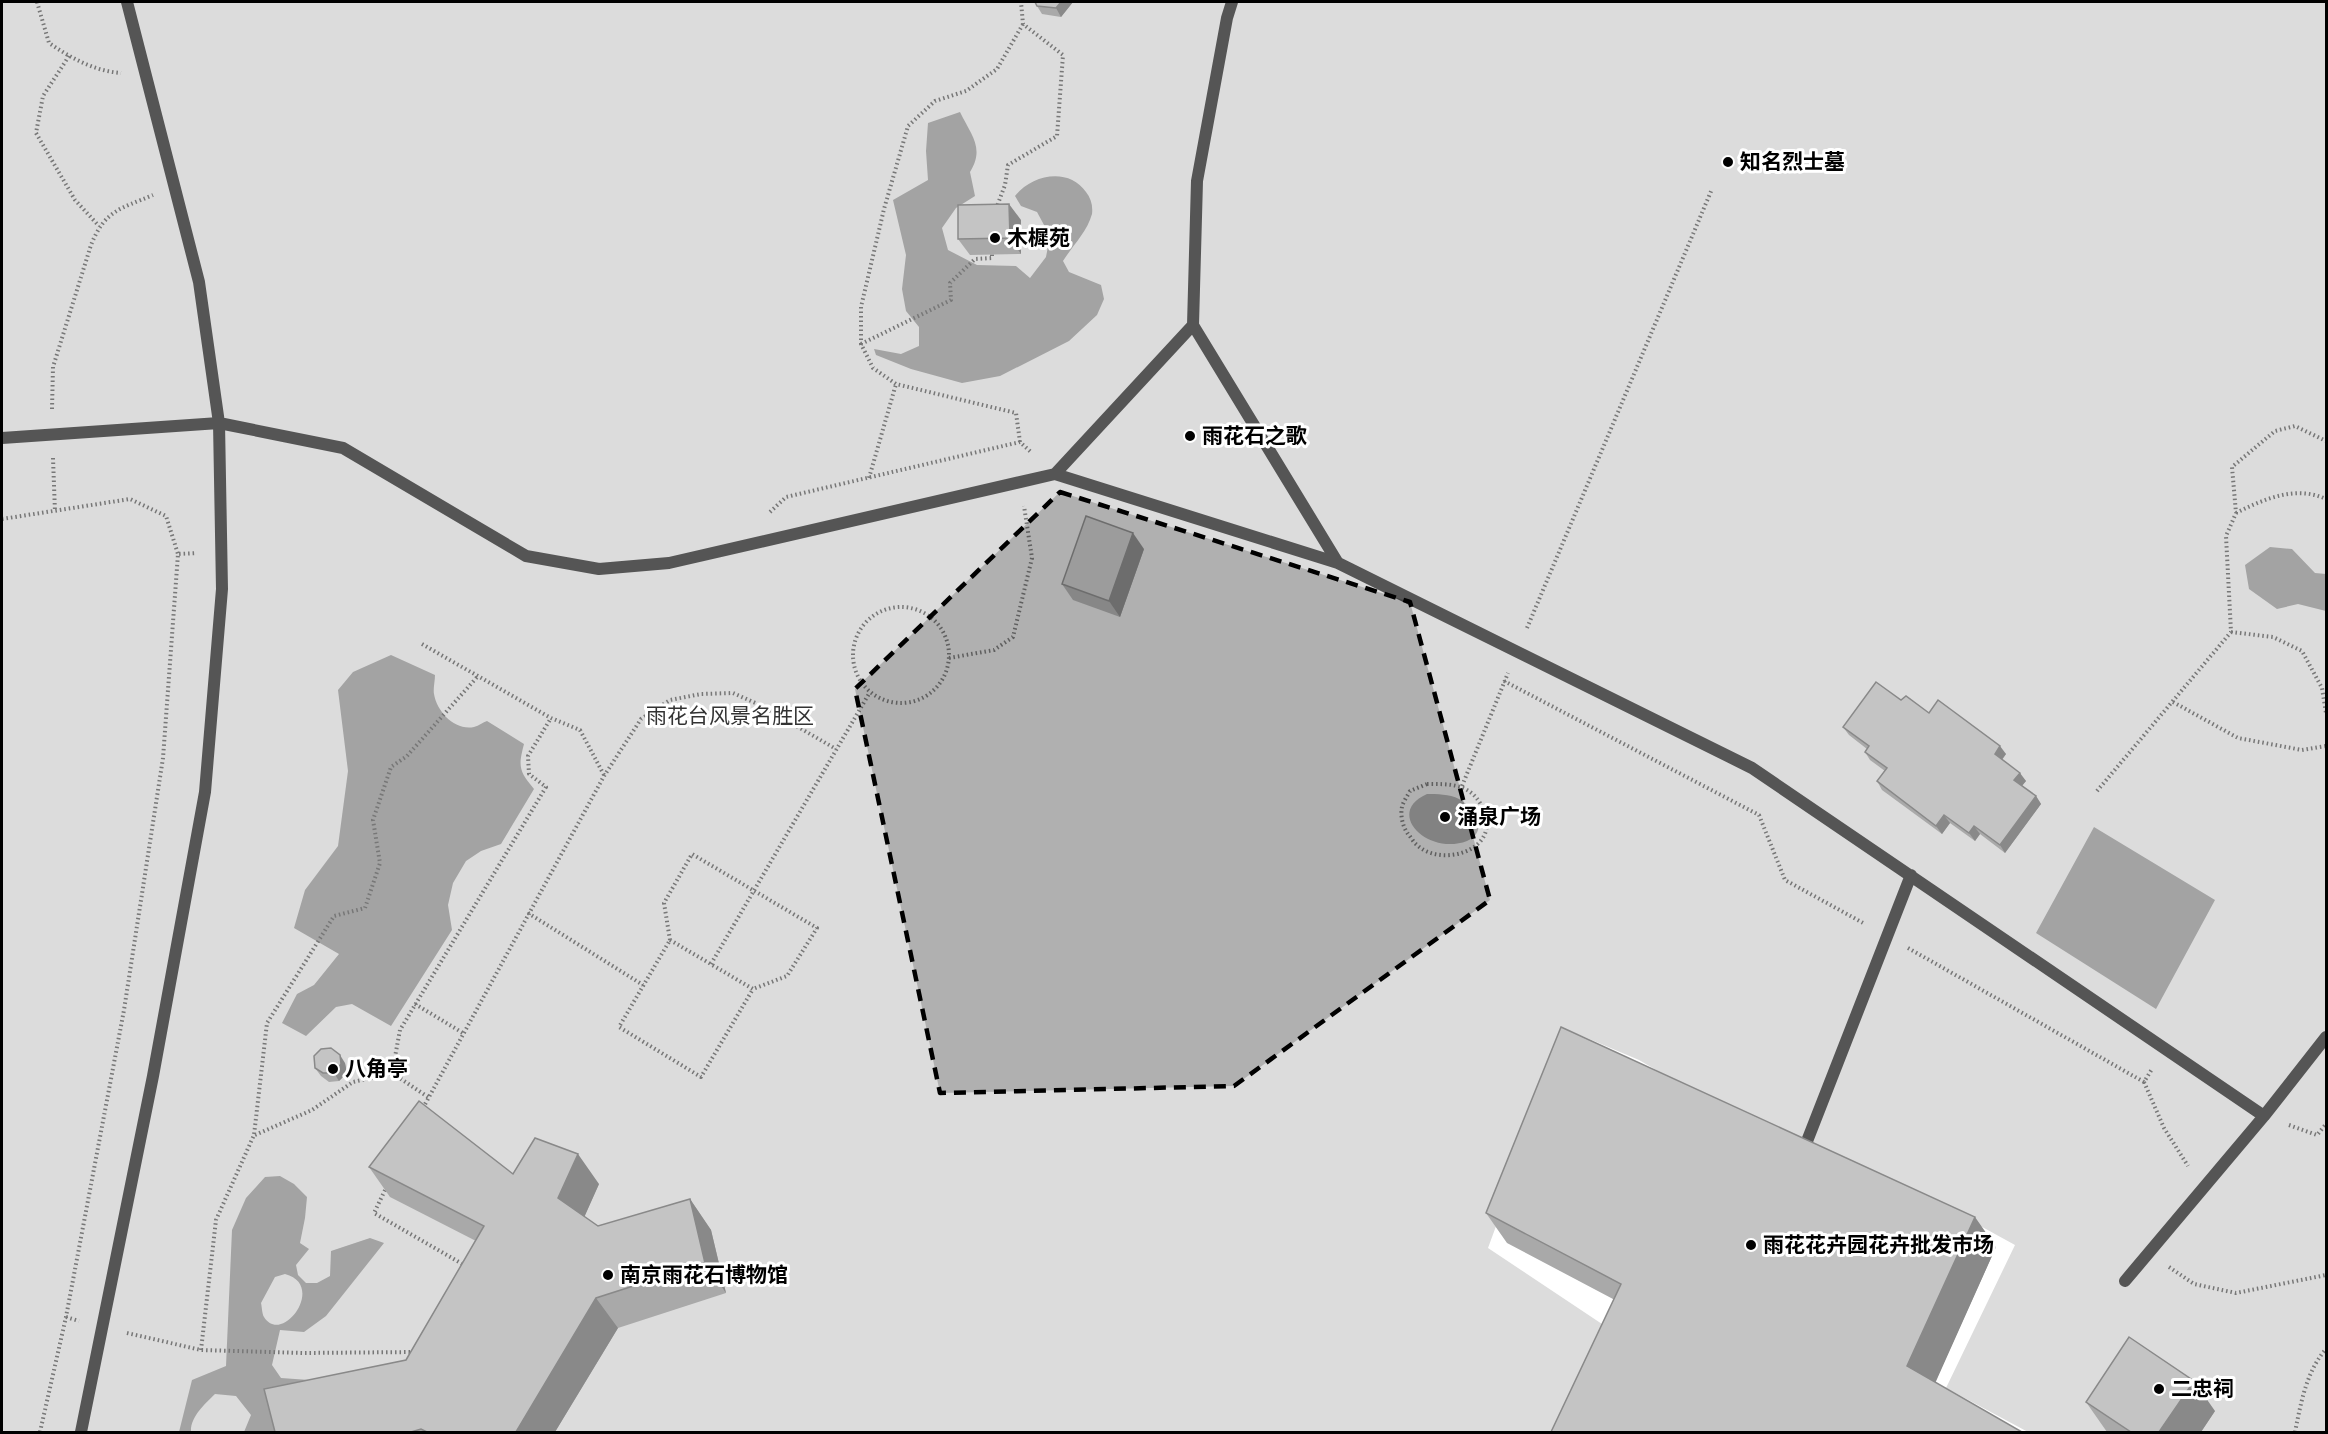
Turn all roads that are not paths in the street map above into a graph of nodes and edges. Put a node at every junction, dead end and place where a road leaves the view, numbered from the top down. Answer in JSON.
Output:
{"nodes":[{"id":1,"x":127,"y":2,"type":"edge"},
{"id":2,"x":1232,"y":2,"type":"edge"},
{"id":3,"x":1193,"y":325,"type":"junction"},
{"id":4,"x":219,"y":423,"type":"junction"},
{"id":5,"x":2,"y":438,"type":"edge"},
{"id":6,"x":1055,"y":474,"type":"junction"},
{"id":7,"x":1338,"y":563,"type":"junction"},
{"id":8,"x":1911,"y":875,"type":"junction"},
{"id":9,"x":2326,"y":1037,"type":"edge"},
{"id":10,"x":2264,"y":1116,"type":"junction"},
{"id":11,"x":1797,"y":1166,"type":"edge"},
{"id":12,"x":2125,"y":1281,"type":"dead end"},
{"id":13,"x":81,"y":1432,"type":"edge"}],
"edges":[{"from":1,"to":4,"type":"lane"},
{"from":2,"to":3,"type":"lane"},
{"from":3,"to":6,"type":"lane"},
{"from":3,"to":7,"type":"lane"},
{"from":4,"to":5,"type":"lane"},
{"from":4,"to":6,"type":"lane"},
{"from":4,"to":13,"type":"lane"},
{"from":6,"to":7,"type":"lane"},
{"from":7,"to":8,"type":"lane"},
{"from":8,"to":10,"type":"lane"},
{"from":8,"to":11,"type":"lane"},
{"from":9,"to":10,"type":"lane"},
{"from":10,"to":12,"type":"lane"}]}
